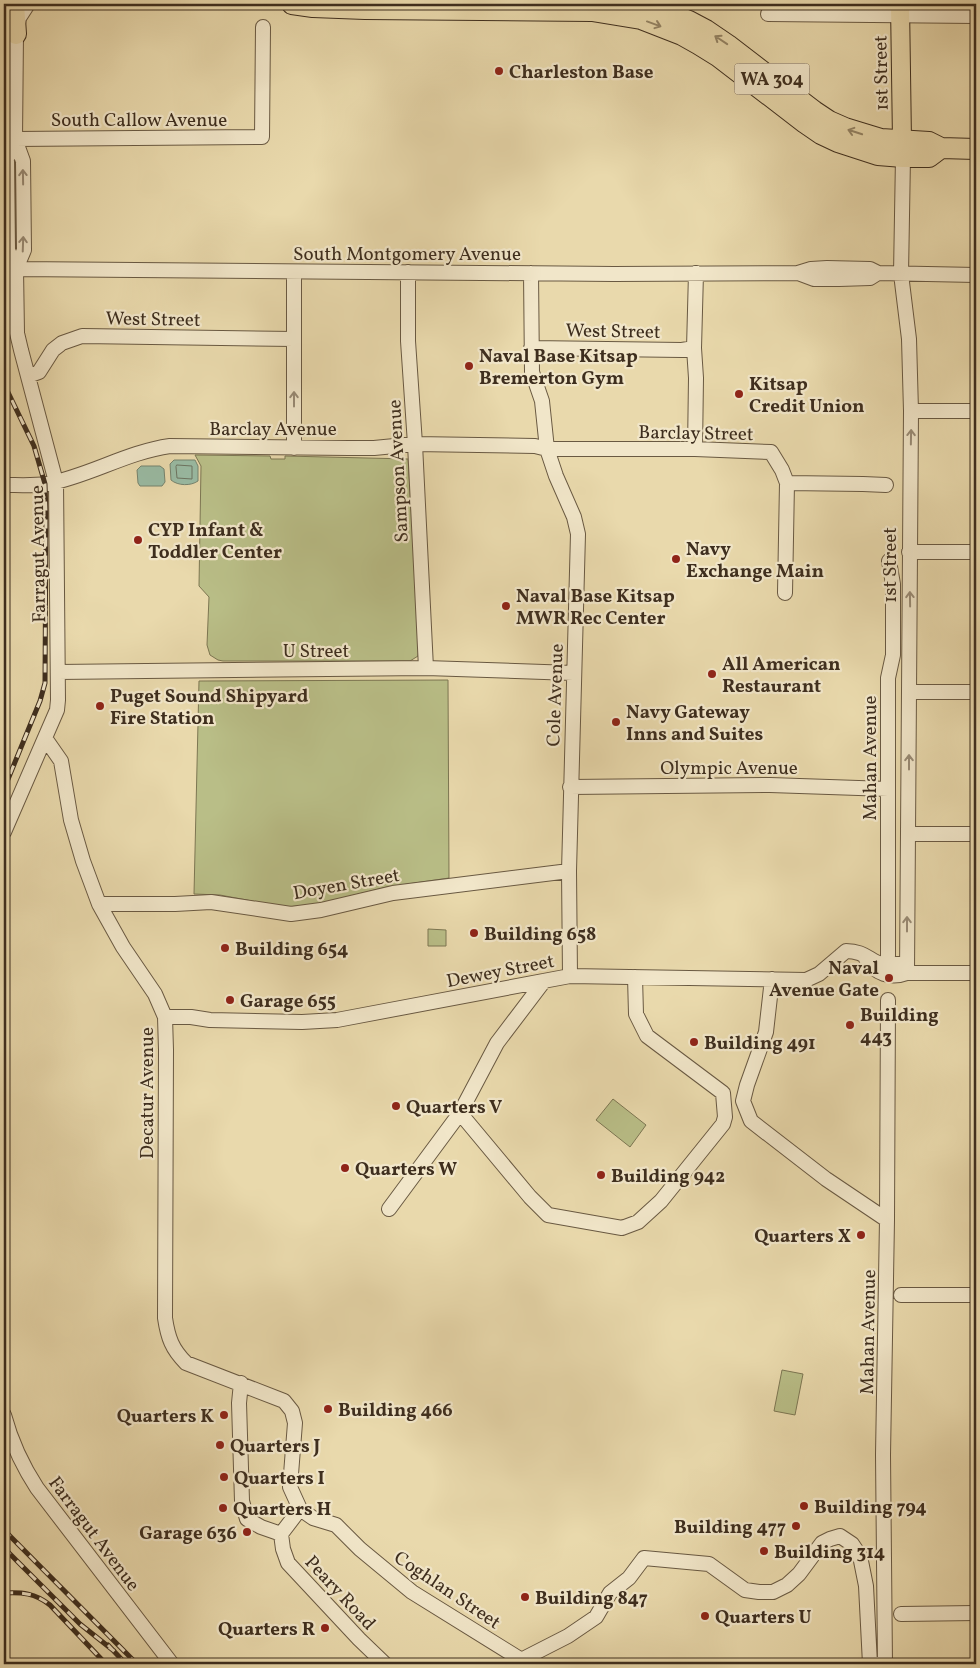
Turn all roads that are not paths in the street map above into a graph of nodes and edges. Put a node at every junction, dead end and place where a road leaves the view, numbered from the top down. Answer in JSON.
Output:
{"nodes":[{"id":1,"x":14,"y":4,"type":"edge"},
{"id":2,"x":28,"y":4,"type":"edge"},
{"id":3,"x":292,"y":4,"type":"edge"},
{"id":4,"x":646,"y":4,"type":"edge"},
{"id":5,"x":900,"y":10,"type":"edge"},
{"id":6,"x":768,"y":14,"type":"dead end"},
{"id":7,"x":976,"y":16,"type":"edge"},
{"id":8,"x":263,"y":27,"type":"dead end"},
{"id":9,"x":16,"y":34,"type":"junction"},
{"id":10,"x":15,"y":138,"type":"junction"},
{"id":11,"x":903,"y":149,"type":"junction"},
{"id":12,"x":976,"y":149,"type":"edge"},
{"id":13,"x":16,"y":269,"type":"junction"},
{"id":14,"x":294,"y":272,"type":"junction"},
{"id":15,"x":408,"y":272,"type":"junction"},
{"id":16,"x":531,"y":272,"type":"junction"},
{"id":17,"x":696,"y":273,"type":"junction"},
{"id":18,"x":901,"y":274,"type":"junction"},
{"id":19,"x":976,"y":275,"type":"edge"},
{"id":20,"x":294,"y":339,"type":"junction"},
{"id":21,"x":531,"y":348,"type":"junction"},
{"id":22,"x":694,"y":348,"type":"junction"},
{"id":23,"x":28,"y":376,"type":"junction"},
{"id":24,"x":911,"y":411,"type":"junction"},
{"id":25,"x":976,"y":411,"type":"edge"},
{"id":26,"x":415,"y":444,"type":"junction"},
{"id":27,"x":294,"y":448,"type":"junction"},
{"id":28,"x":548,"y":449,"type":"junction"},
{"id":29,"x":695,"y":449,"type":"junction"},
{"id":30,"x":56,"y":482,"type":"junction"},
{"id":31,"x":787,"y":483,"type":"junction"},
{"id":32,"x":4,"y":485,"type":"edge"},
{"id":33,"x":886,"y":485,"type":"dead end"},
{"id":34,"x":909,"y":552,"type":"junction"},
{"id":35,"x":976,"y":552,"type":"edge"},
{"id":36,"x":889,"y":562,"type":"dead end"},
{"id":37,"x":785,"y":593,"type":"dead end"},
{"id":38,"x":426,"y":668,"type":"junction"},
{"id":39,"x":58,"y":672,"type":"junction"},
{"id":40,"x":573,"y":673,"type":"junction"},
{"id":41,"x":909,"y":692,"type":"junction"},
{"id":42,"x":976,"y":692,"type":"edge"},
{"id":43,"x":45,"y":738,"type":"junction"},
{"id":44,"x":570,"y":787,"type":"junction"},
{"id":45,"x":888,"y":788,"type":"junction"},
{"id":46,"x":4,"y":832,"type":"edge"},
{"id":47,"x":908,"y":834,"type":"junction"},
{"id":48,"x":976,"y":834,"type":"edge"},
{"id":49,"x":569,"y":871,"type":"junction"},
{"id":50,"x":99,"y":904,"type":"junction"},
{"id":51,"x":888,"y":956,"type":"dead end"},
{"id":52,"x":836,"y":958,"type":"junction"},
{"id":53,"x":902,"y":973,"type":"junction"},
{"id":54,"x":976,"y":973,"type":"edge"},
{"id":55,"x":570,"y":976,"type":"junction"},
{"id":56,"x":635,"y":977,"type":"junction"},
{"id":57,"x":772,"y":979,"type":"junction"},
{"id":58,"x":544,"y":981,"type":"junction"},
{"id":59,"x":888,"y":1000,"type":"dead end"},
{"id":60,"x":165,"y":1017,"type":"junction"},
{"id":61,"x":460,"y":1113,"type":"junction"},
{"id":62,"x":389,"y":1209,"type":"dead end"},
{"id":63,"x":887,"y":1220,"type":"junction"},
{"id":64,"x":901,"y":1295,"type":"dead end"},
{"id":65,"x":976,"y":1295,"type":"edge"},
{"id":66,"x":241,"y":1383,"type":"junction"},
{"id":67,"x":4,"y":1415,"type":"edge"},
{"id":68,"x":300,"y":1509,"type":"junction"},
{"id":69,"x":281,"y":1534,"type":"junction"},
{"id":70,"x":976,"y":1613,"type":"edge"},
{"id":71,"x":901,"y":1614,"type":"dead end"},
{"id":72,"x":525,"y":1662,"type":"edge"},
{"id":73,"x":172,"y":1664,"type":"edge"},
{"id":74,"x":385,"y":1664,"type":"edge"},
{"id":75,"x":878,"y":1664,"type":"edge"},
{"id":76,"x":884,"y":1664,"type":"edge"}],
"edges":[{"from":1,"to":9,"type":"highway"},
{"from":2,"to":9,"type":"street","name":"Farragut Avenue"},
{"from":3,"to":11,"type":"highway","number":"WA 304","one_way":true},
{"from":11,"to":4,"type":"highway","number":"WA 304","one_way":true},
{"from":5,"to":6,"type":"street"},
{"from":5,"to":7,"type":"street"},
{"from":5,"to":11,"type":"main road","name":"1st Street"},
{"from":8,"to":10,"type":"street","name":"South Callow Avenue"},
{"from":9,"to":10,"type":"street","name":"Farragut Avenue"},
{"from":13,"to":10,"type":"street","name":"Farragut Avenue","one_way":true},
{"from":10,"to":13,"type":"street","name":"Farragut Avenue"},
{"from":11,"to":12,"type":"highway","number":"WA 304"},
{"from":11,"to":18,"type":"street","name":"1st Street"},
{"from":13,"to":14,"type":"street","name":"South Montgomery Avenue"},
{"from":13,"to":23,"type":"street","name":"Farragut Avenue"},
{"from":14,"to":15,"type":"street","name":"South Montgomery Avenue"},
{"from":14,"to":20,"type":"street"},
{"from":15,"to":16,"type":"street","name":"South Montgomery Avenue"},
{"from":15,"to":26,"type":"street","name":"Sampson Avenue"},
{"from":16,"to":17,"type":"street","name":"South Montgomery Avenue"},
{"from":16,"to":21,"type":"street","name":"Cole Avenue"},
{"from":17,"to":18,"type":"street","name":"South Montgomery Avenue"},
{"from":17,"to":22,"type":"street"},
{"from":18,"to":19,"type":"street","name":"South Montgomery Avenue"},
{"from":18,"to":24,"type":"street","name":"1st Street"},
{"from":20,"to":23,"type":"street","name":"West Street"},
{"from":27,"to":20,"type":"street","one_way":true},
{"from":21,"to":22,"type":"street","name":"West Street"},
{"from":21,"to":28,"type":"street","name":"Cole Avenue"},
{"from":22,"to":29,"type":"street"},
{"from":23,"to":30,"type":"street","name":"Farragut Avenue"},
{"from":24,"to":25,"type":"street"},
{"from":34,"to":24,"type":"street","name":"1st Street","one_way":true},
{"from":26,"to":27,"type":"street","name":"Barclay Avenue"},
{"from":26,"to":28,"type":"street","name":"Barclay Avenue"},
{"from":26,"to":38,"type":"street","name":"Sampson Avenue"},
{"from":27,"to":30,"type":"street","name":"Barclay Avenue"},
{"from":28,"to":29,"type":"street","name":"Barclay Street"},
{"from":28,"to":40,"type":"street","name":"Cole Avenue"},
{"from":29,"to":31,"type":"street","name":"Barclay Street"},
{"from":30,"to":32,"type":"street","name":"Barclay Avenue"},
{"from":30,"to":39,"type":"street","name":"Farragut Avenue"},
{"from":31,"to":33,"type":"street"},
{"from":31,"to":37,"type":"street"},
{"from":34,"to":35,"type":"street"},
{"from":41,"to":34,"type":"street","name":"1st Street","one_way":true},
{"from":36,"to":45,"type":"street","name":"Mahan Avenue"},
{"from":38,"to":39,"type":"street","name":"U Street"},
{"from":38,"to":40,"type":"street","name":"U Street"},
{"from":39,"to":43,"type":"street","name":"Farragut Avenue"},
{"from":40,"to":44,"type":"street","name":"Cole Avenue"},
{"from":41,"to":42,"type":"street"},
{"from":47,"to":41,"type":"street","name":"1st Street","one_way":true},
{"from":43,"to":46,"type":"street","name":"Farragut Avenue"},
{"from":43,"to":50,"type":"street","name":"Decatur Avenue"},
{"from":44,"to":45,"type":"street","name":"Olympic Avenue"},
{"from":44,"to":49,"type":"street","name":"Cole Avenue"},
{"from":45,"to":51,"type":"street","name":"Mahan Avenue"},
{"from":47,"to":48,"type":"street"},
{"from":53,"to":47,"type":"street","name":"1st Street","one_way":true},
{"from":49,"to":50,"type":"street","name":"Doyen Street"},
{"from":49,"to":55,"type":"street","name":"Cole Avenue"},
{"from":50,"to":60,"type":"street","name":"Decatur Avenue"},
{"from":52,"to":53,"type":"street","name":"Dewey Street"},
{"from":52,"to":53,"type":"street"},
{"from":52,"to":57,"type":"street","name":"Dewey Street"},
{"from":53,"to":54,"type":"street"},
{"from":55,"to":56,"type":"street","name":"Dewey Street"},
{"from":55,"to":58,"type":"street","name":"Dewey Street"},
{"from":56,"to":57,"type":"street","name":"Dewey Street"},
{"from":56,"to":61,"type":"street"},
{"from":57,"to":63,"type":"street"},
{"from":58,"to":60,"type":"street","name":"Dewey Street"},
{"from":58,"to":61,"type":"street"},
{"from":59,"to":63,"type":"street","name":"Mahan Avenue"},
{"from":60,"to":66,"type":"street","name":"Decatur Avenue"},
{"from":61,"to":62,"type":"street"},
{"from":63,"to":76,"type":"street","name":"Mahan Avenue"},
{"from":64,"to":65,"type":"street"},
{"from":66,"to":68,"type":"street"},
{"from":66,"to":69,"type":"street"},
{"from":67,"to":73,"type":"street","name":"Farragut Avenue"},
{"from":68,"to":69,"type":"street"},
{"from":68,"to":72,"type":"street","name":"Coghlan Street"},
{"from":69,"to":74,"type":"street","name":"Peary Road"},
{"from":70,"to":71,"type":"street"},
{"from":72,"to":75,"type":"street"}]}
